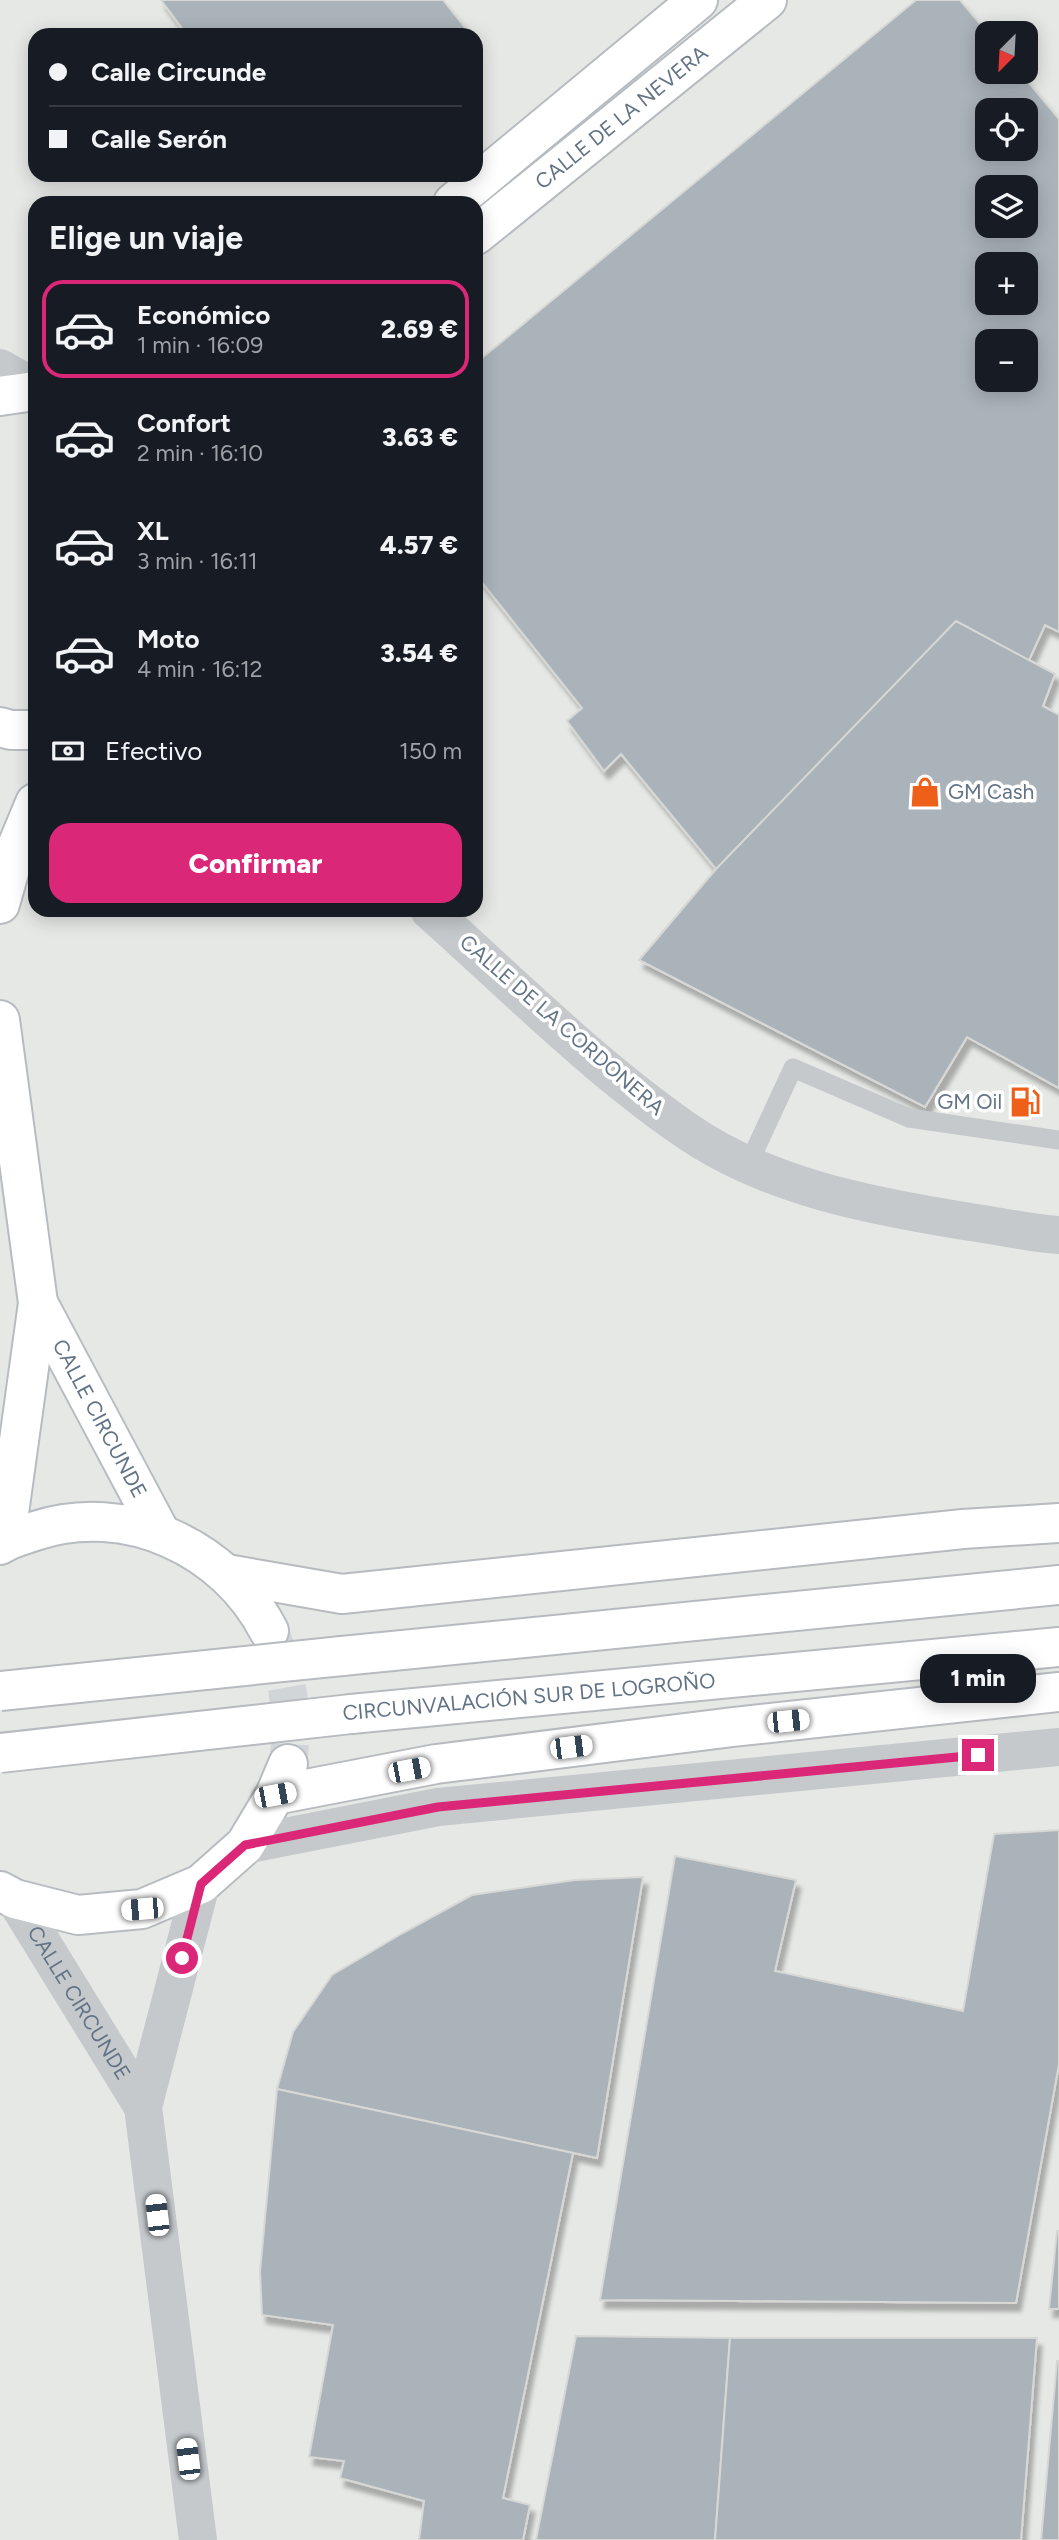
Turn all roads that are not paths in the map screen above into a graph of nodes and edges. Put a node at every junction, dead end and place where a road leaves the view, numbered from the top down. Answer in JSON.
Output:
{"nodes":[{"id":1,"x":698,"y":0,"type":"edge"},
{"id":2,"x":767,"y":0,"type":"edge"},
{"id":3,"x":483,"y":178,"type":"edge"},
{"id":4,"x":478,"y":182,"type":"edge"},
{"id":5,"x":461,"y":196,"type":"edge"},
{"id":6,"x":483,"y":229,"type":"edge"},
{"id":7,"x":0,"y":368,"type":"edge"},
{"id":8,"x":28,"y":385,"type":"edge"},
{"id":9,"x":28,"y":392,"type":"edge"},
{"id":10,"x":0,"y":396,"type":"edge"},
{"id":11,"x":0,"y":726,"type":"edge"},
{"id":12,"x":28,"y":730,"type":"edge"},
{"id":13,"x":28,"y":820,"type":"edge"},
{"id":14,"x":0,"y":904,"type":"edge"},
{"id":15,"x":437,"y":917,"type":"edge"},
{"id":16,"x":0,"y":1020,"type":"edge"},
{"id":17,"x":6,"y":1105,"type":"edge"},
{"id":18,"x":1059,"y":1140,"type":"edge"},
{"id":19,"x":748,"y":1165,"type":"junction"},
{"id":20,"x":1059,"y":1235,"type":"edge"},
{"id":21,"x":38,"y":1303,"type":"junction"},
{"id":22,"x":1059,"y":1523,"type":"edge"},
{"id":23,"x":161,"y":1534,"type":"junction"},
{"id":24,"x":2,"y":1543,"type":"edge"},
{"id":25,"x":227,"y":1574,"type":"junction"},
{"id":26,"x":1059,"y":1585,"type":"edge"},
{"id":27,"x":269,"y":1631,"type":"tunnel mouth"},
{"id":28,"x":1059,"y":1647,"type":"edge"},
{"id":29,"x":0,"y":1691,"type":"edge"},
{"id":30,"x":1059,"y":1692,"type":"edge"},
{"id":31,"x":1059,"y":1747,"type":"edge"},
{"id":32,"x":0,"y":1753,"type":"edge"},
{"id":33,"x":245,"y":1845,"type":"junction"},
{"id":34,"x":201,"y":1884,"type":"junction"},
{"id":35,"x":8,"y":1895,"type":"edge"},
{"id":36,"x":143,"y":2107,"type":"junction"},
{"id":37,"x":198,"y":2533,"type":"edge"}],
"edges":[{"from":1,"to":3,"type":"main road","name":"CALLE DE LA NEVERA"},
{"from":2,"to":6,"type":"main road","name":"CALLE DE LA NEVERA"},
{"from":4,"to":5,"type":"main road","name":"CALLE DE LA NEVERA"},
{"from":7,"to":8,"type":"street"},
{"from":9,"to":10,"type":"main road"},
{"from":11,"to":12,"type":"main road"},
{"from":13,"to":14,"type":"main road"},
{"from":15,"to":19,"type":"street","name":"CALLE DE LA CORDONERA"},
{"from":16,"to":17,"type":"main road","name":"CALLE CIRCUNDE"},
{"from":17,"to":21,"type":"main road","name":"CALLE CIRCUNDE"},
{"from":18,"to":19,"type":"lane"},
{"from":19,"to":20,"type":"street","name":"CALLE DE LA CORDONERA"},
{"from":21,"to":23,"type":"main road","name":"CALLE CIRCUNDE"},
{"from":21,"to":24,"type":"main road","name":"CALLE CIRCUNDE"},
{"from":22,"to":25,"type":"main road"},
{"from":23,"to":24,"type":"main road"},
{"from":23,"to":25,"type":"main road"},
{"from":25,"to":27,"type":"main road"},
{"from":26,"to":29,"type":"main road","bridge":true},
{"from":28,"to":32,"type":"main road","name":"CIRCUNVALACIÓN SUR DE LOGROÑO","bridge":true},
{"from":30,"to":33,"type":"main road"},
{"from":31,"to":33,"type":"street"},
{"from":33,"to":34,"type":"main road"},
{"from":34,"to":35,"type":"main road"},
{"from":34,"to":36,"type":"street","name":"CALLE CIRCUNDE"},
{"from":35,"to":36,"type":"street","name":"CALLE CIRCUNDE"},
{"from":36,"to":37,"type":"street","name":"CALLE CIRCUNDE"}]}
